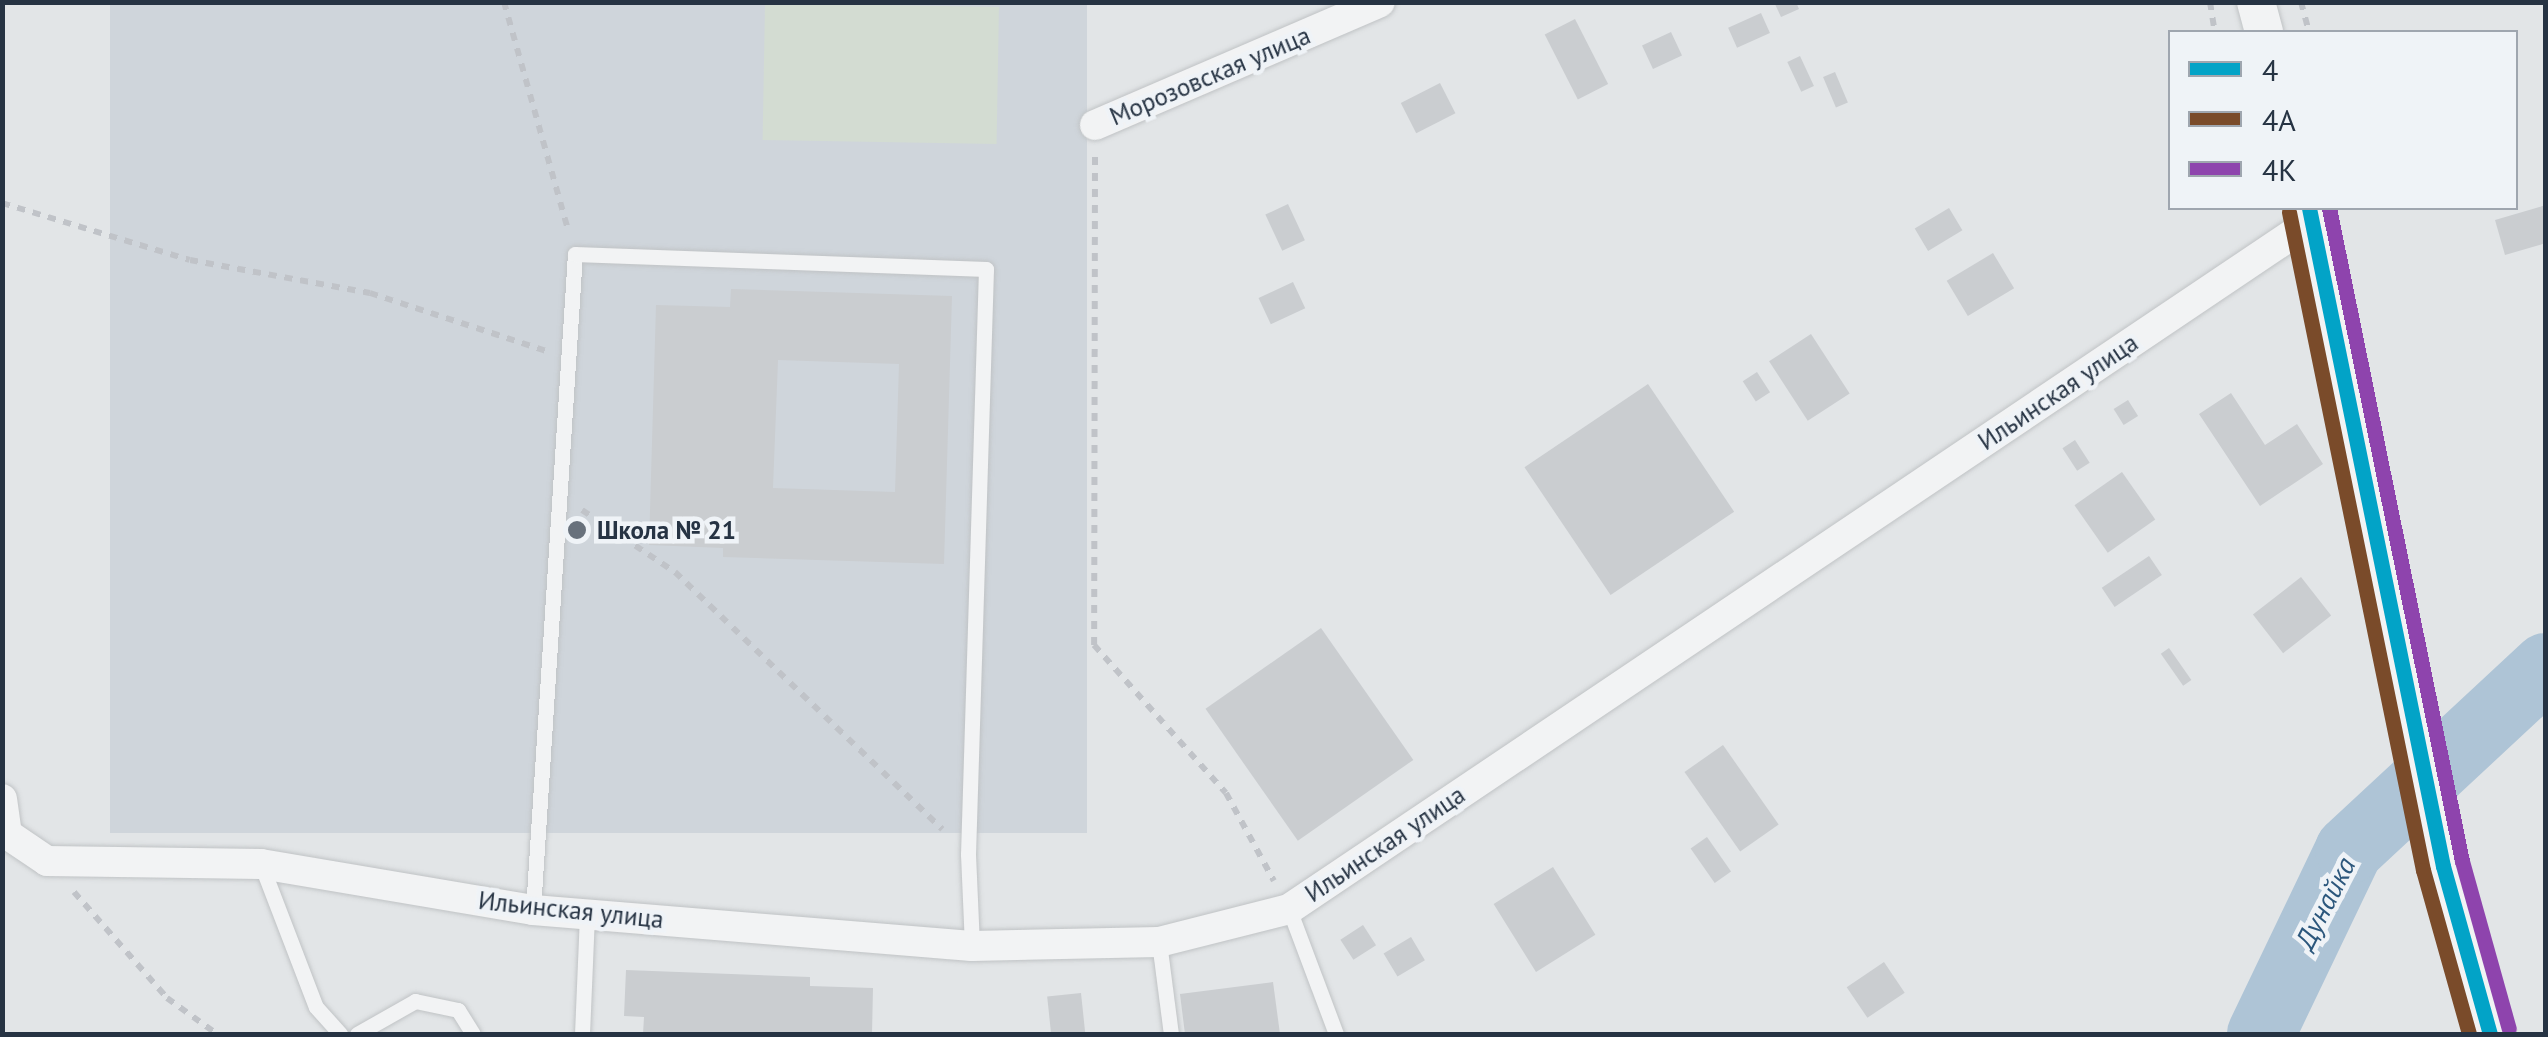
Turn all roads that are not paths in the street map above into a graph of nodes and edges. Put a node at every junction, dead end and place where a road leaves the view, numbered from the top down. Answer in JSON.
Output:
{"nodes":[{"id":1,"x":1380,"y":2,"type":"edge"},
{"id":2,"x":2256,"y":2,"type":"edge"},
{"id":3,"x":2263,"y":30,"type":"edge"},
{"id":4,"x":1095,"y":125,"type":"road end"},
{"id":5,"x":2310,"y":214,"type":"edge"},
{"id":6,"x":2,"y":799,"type":"edge"},
{"id":7,"x":261,"y":864,"type":"junction"},
{"id":8,"x":1289,"y":908,"type":"junction"},
{"id":9,"x":533,"y":910,"type":"junction"},
{"id":10,"x":587,"y":915,"type":"junction"},
{"id":11,"x":1159,"y":942,"type":"junction"},
{"id":12,"x":972,"y":946,"type":"junction"},
{"id":13,"x":340,"y":1034,"type":"edge"},
{"id":14,"x":356,"y":1034,"type":"edge"},
{"id":15,"x":472,"y":1034,"type":"edge"},
{"id":16,"x":582,"y":1034,"type":"edge"},
{"id":17,"x":1171,"y":1034,"type":"edge"},
{"id":18,"x":1336,"y":1034,"type":"edge"},
{"id":19,"x":2490,"y":1034,"type":"edge"}],
"edges":[{"from":1,"to":4,"type":"street","name":"Морозовская улица"},
{"from":2,"to":3,"type":"street"},
{"from":5,"to":8,"type":"street","name":"Ильинская улица"},
{"from":5,"to":19,"type":"street"},
{"from":6,"to":7,"type":"street","name":"Ильинская улица"},
{"from":7,"to":9,"type":"street","name":"Ильинская улица"},
{"from":7,"to":13,"type":"lane"},
{"from":8,"to":11,"type":"street","name":"Ильинская улица"},
{"from":8,"to":18,"type":"lane"},
{"from":9,"to":10,"type":"street","name":"Ильинская улица"},
{"from":9,"to":12,"type":"lane"},
{"from":10,"to":12,"type":"street","name":"Ильинская улица"},
{"from":10,"to":16,"type":"lane"},
{"from":11,"to":12,"type":"street","name":"Ильинская улица"},
{"from":11,"to":17,"type":"lane"},
{"from":14,"to":15,"type":"lane"}]}
